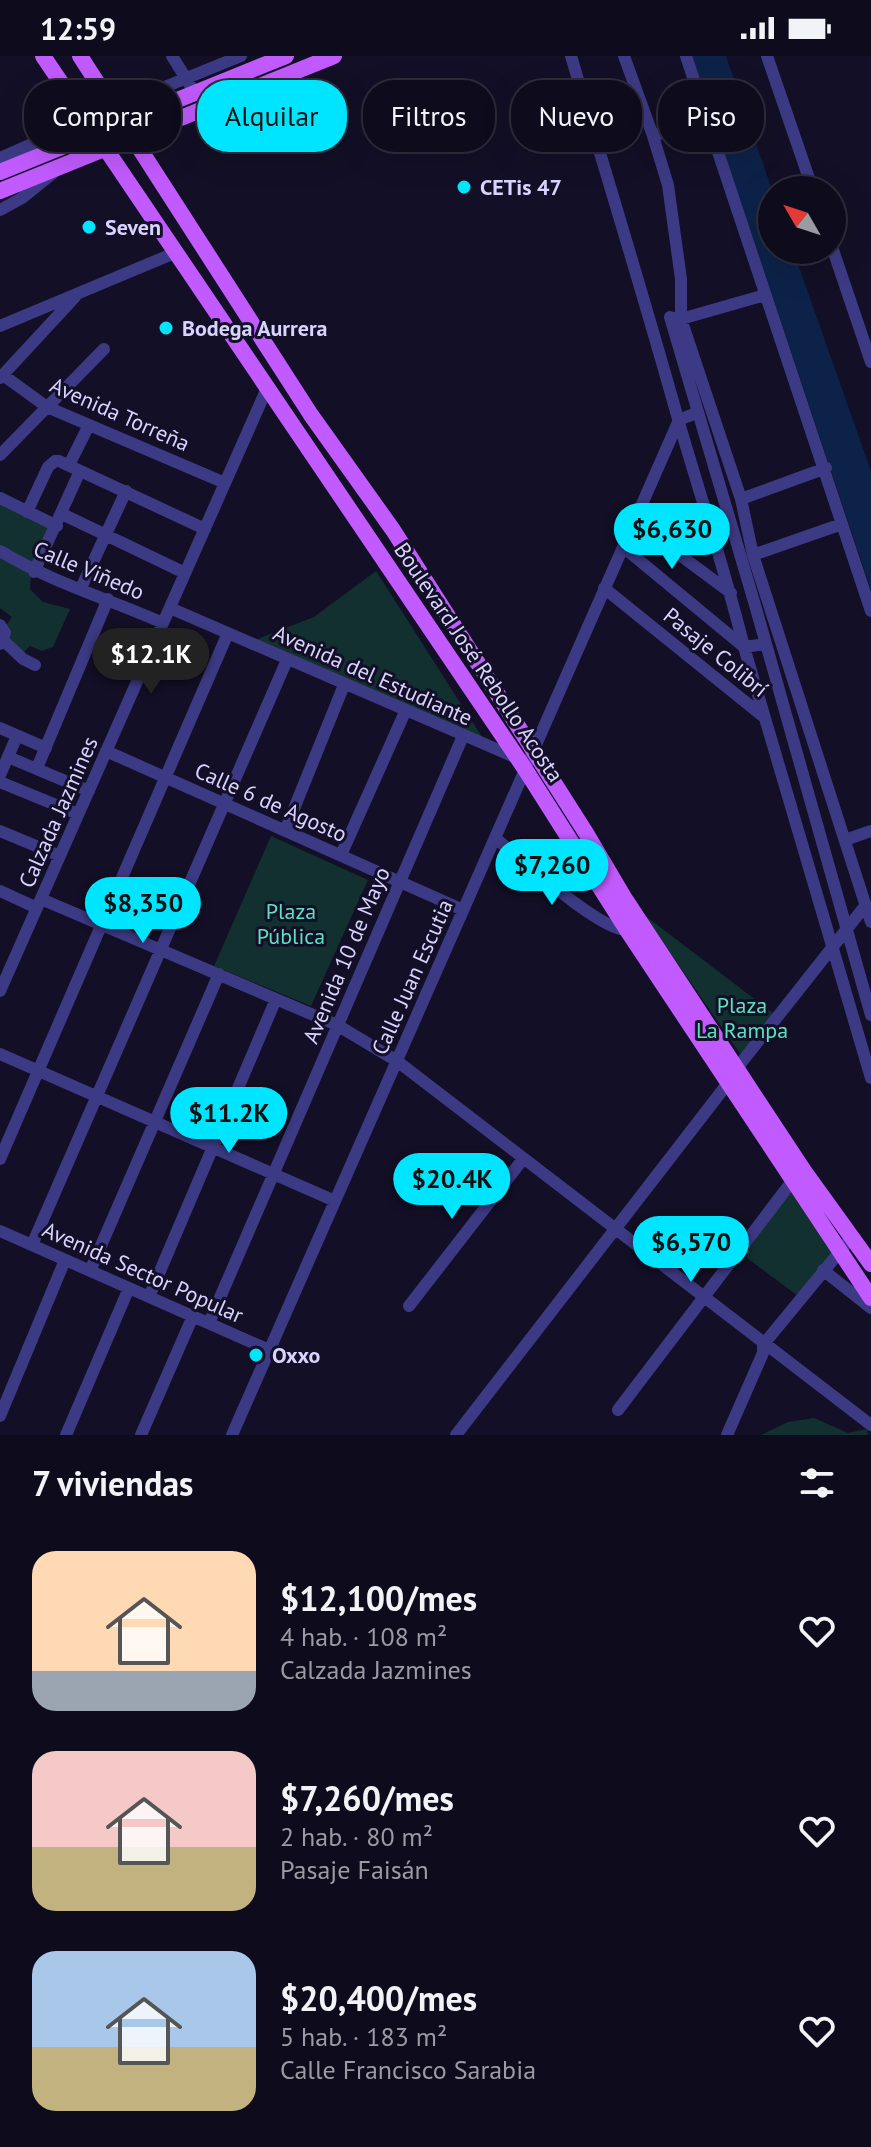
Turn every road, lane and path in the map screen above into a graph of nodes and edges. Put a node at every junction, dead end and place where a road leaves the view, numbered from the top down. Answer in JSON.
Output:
{"nodes":[{"id":1,"x":43,"y":56,"type":"edge"},
{"id":2,"x":80,"y":56,"type":"edge"},
{"id":3,"x":172,"y":56,"type":"edge"},
{"id":4,"x":241,"y":56,"type":"edge"},
{"id":5,"x":286,"y":56,"type":"edge"},
{"id":6,"x":334,"y":56,"type":"edge"},
{"id":7,"x":571,"y":56,"type":"edge"},
{"id":8,"x":624,"y":56,"type":"edge"},
{"id":9,"x":686,"y":56,"type":"edge"},
{"id":10,"x":767,"y":56,"type":"edge"},
{"id":11,"x":59,"y":80,"type":"edge"},
{"id":12,"x":95,"y":80,"type":"edge"},
{"id":13,"x":694,"y":80,"type":"edge"},
{"id":14,"x":191,"y":85,"type":"junction"},
{"id":15,"x":181,"y":88,"type":"edge"},
{"id":16,"x":181,"y":91,"type":"edge"},
{"id":17,"x":181,"y":118,"type":"edge"},
{"id":18,"x":658,"y":134,"type":"edge"},
{"id":19,"x":653,"y":136,"type":"junction"},
{"id":20,"x":24,"y":151,"type":"edge"},
{"id":21,"x":98,"y":152,"type":"edge"},
{"id":22,"x":108,"y":152,"type":"edge"},
{"id":23,"x":140,"y":152,"type":"edge"},
{"id":24,"x":718,"y":152,"type":"edge"},
{"id":25,"x":1,"y":159,"type":"edge"},
{"id":26,"x":63,"y":165,"type":"junction"},
{"id":27,"x":808,"y":176,"type":"edge"},
{"id":28,"x":0,"y":191,"type":"edge"},
{"id":29,"x":0,"y":210,"type":"edge"},
{"id":30,"x":177,"y":252,"type":"junction"},
{"id":31,"x":838,"y":264,"type":"edge"},
{"id":32,"x":77,"y":295,"type":"junction"},
{"id":33,"x":765,"y":295,"type":"junction"},
{"id":34,"x":675,"y":318,"type":"junction"},
{"id":35,"x":652,"y":320,"type":"junction"},
{"id":36,"x":0,"y":326,"type":"edge"},
{"id":37,"x":104,"y":349,"type":"dead end"},
{"id":38,"x":871,"y":362,"type":"edge"},
{"id":39,"x":2,"y":376,"type":"edge"},
{"id":40,"x":268,"y":386,"type":"junction"},
{"id":41,"x":47,"y":407,"type":"junction"},
{"id":42,"x":696,"y":413,"type":"junction"},
{"id":43,"x":311,"y":415,"type":"junction"},
{"id":44,"x":679,"y":420,"type":"junction"},
{"id":45,"x":89,"y":425,"type":"junction"},
{"id":46,"x":0,"y":455,"type":"edge"},
{"id":47,"x":75,"y":468,"type":"junction"},
{"id":48,"x":826,"y":468,"type":"junction"},
{"id":49,"x":225,"y":483,"type":"junction"},
{"id":50,"x":126,"y":491,"type":"junction"},
{"id":51,"x":1,"y":499,"type":"edge"},
{"id":52,"x":741,"y":499,"type":"junction"},
{"id":53,"x":349,"y":506,"type":"junction"},
{"id":54,"x":27,"y":512,"type":"junction"},
{"id":55,"x":59,"y":520,"type":"junction"},
{"id":56,"x":634,"y":521,"type":"junction"},
{"id":57,"x":842,"y":524,"type":"junction"},
{"id":58,"x":205,"y":529,"type":"junction"},
{"id":59,"x":104,"y":534,"type":"junction"},
{"id":60,"x":398,"y":538,"type":"junction"},
{"id":61,"x":623,"y":547,"type":"junction"},
{"id":62,"x":0,"y":551,"type":"edge"},
{"id":63,"x":753,"y":555,"type":"junction"},
{"id":64,"x":34,"y":572,"type":"junction"},
{"id":65,"x":185,"y":573,"type":"junction"},
{"id":66,"x":81,"y":588,"type":"junction"},
{"id":67,"x":604,"y":588,"type":"junction"},
{"id":68,"x":731,"y":593,"type":"junction"},
{"id":69,"x":108,"y":599,"type":"junction"},
{"id":70,"x":170,"y":608,"type":"junction"},
{"id":71,"x":871,"y":611,"type":"edge"},
{"id":72,"x":163,"y":623,"type":"junction"},
{"id":73,"x":228,"y":633,"type":"junction"},
{"id":74,"x":2,"y":636,"type":"edge"},
{"id":75,"x":766,"y":644,"type":"junction"},
{"id":76,"x":744,"y":647,"type":"junction"},
{"id":77,"x":287,"y":660,"type":"junction"},
{"id":78,"x":35,"y":665,"type":"dead end"},
{"id":79,"x":344,"y":685,"type":"junction"},
{"id":80,"x":405,"y":712,"type":"junction"},
{"id":81,"x":764,"y":717,"type":"junction"},
{"id":82,"x":0,"y":728,"type":"edge"},
{"id":83,"x":17,"y":736,"type":"junction"},
{"id":84,"x":463,"y":736,"type":"junction"},
{"id":85,"x":46,"y":748,"type":"junction"},
{"id":86,"x":106,"y":751,"type":"junction"},
{"id":87,"x":533,"y":751,"type":"junction"},
{"id":88,"x":8,"y":757,"type":"junction"},
{"id":89,"x":521,"y":764,"type":"junction"},
{"id":90,"x":37,"y":768,"type":"junction"},
{"id":91,"x":0,"y":775,"type":"edge"},
{"id":92,"x":165,"y":777,"type":"junction"},
{"id":93,"x":0,"y":782,"type":"edge"},
{"id":94,"x":89,"y":791,"type":"junction"},
{"id":95,"x":224,"y":803,"type":"junction"},
{"id":96,"x":78,"y":814,"type":"junction"},
{"id":97,"x":0,"y":831,"type":"edge"},
{"id":98,"x":285,"y":831,"type":"junction"},
{"id":99,"x":871,"y":831,"type":"edge"},
{"id":100,"x":495,"y":838,"type":"junction"},
{"id":101,"x":845,"y":840,"type":"junction"},
{"id":102,"x":341,"y":855,"type":"junction"},
{"id":103,"x":60,"y":856,"type":"junction"},
{"id":104,"x":400,"y":881,"type":"junction"},
{"id":105,"x":0,"y":891,"type":"edge"},
{"id":106,"x":39,"y":904,"type":"junction"},
{"id":107,"x":865,"y":906,"type":"junction"},
{"id":108,"x":463,"y":910,"type":"junction"},
{"id":109,"x":871,"y":922,"type":"edge"},
{"id":110,"x":102,"y":925,"type":"junction"},
{"id":111,"x":847,"y":929,"type":"junction"},
{"id":112,"x":627,"y":930,"type":"junction"},
{"id":113,"x":832,"y":946,"type":"junction"},
{"id":114,"x":161,"y":948,"type":"junction"},
{"id":115,"x":0,"y":952,"type":"edge"},
{"id":116,"x":15,"y":958,"type":"junction"},
{"id":117,"x":219,"y":974,"type":"junction"},
{"id":118,"x":0,"y":991,"type":"edge"},
{"id":119,"x":276,"y":999,"type":"junction"},
{"id":120,"x":868,"y":999,"type":"edge"},
{"id":121,"x":871,"y":1015,"type":"edge"},
{"id":122,"x":337,"y":1025,"type":"junction"},
{"id":123,"x":0,"y":1054,"type":"edge"},
{"id":124,"x":397,"y":1061,"type":"junction"},
{"id":125,"x":39,"y":1070,"type":"junction"},
{"id":126,"x":732,"y":1076,"type":"junction"},
{"id":127,"x":871,"y":1078,"type":"edge"},
{"id":128,"x":97,"y":1096,"type":"junction"},
{"id":129,"x":154,"y":1123,"type":"junction"},
{"id":130,"x":213,"y":1147,"type":"junction"},
{"id":131,"x":0,"y":1159,"type":"edge"},
{"id":132,"x":523,"y":1159,"type":"junction"},
{"id":133,"x":273,"y":1173,"type":"junction"},
{"id":134,"x":793,"y":1180,"type":"junction"},
{"id":135,"x":335,"y":1201,"type":"junction"},
{"id":136,"x":615,"y":1230,"type":"junction"},
{"id":137,"x":1,"y":1232,"type":"edge"},
{"id":138,"x":851,"y":1238,"type":"junction"},
{"id":139,"x":32,"y":1245,"type":"junction"},
{"id":140,"x":839,"y":1251,"type":"junction"},
{"id":141,"x":65,"y":1260,"type":"junction"},
{"id":142,"x":869,"y":1260,"type":"edge"},
{"id":143,"x":823,"y":1270,"type":"junction"},
{"id":144,"x":90,"y":1271,"type":"junction"},
{"id":145,"x":129,"y":1288,"type":"junction"},
{"id":146,"x":149,"y":1297,"type":"junction"},
{"id":147,"x":703,"y":1298,"type":"junction"},
{"id":148,"x":871,"y":1298,"type":"edge"},
{"id":149,"x":409,"y":1306,"type":"dead end"},
{"id":150,"x":871,"y":1308,"type":"edge"},
{"id":151,"x":193,"y":1316,"type":"junction"},
{"id":152,"x":209,"y":1323,"type":"junction"},
{"id":153,"x":763,"y":1345,"type":"junction"},
{"id":154,"x":269,"y":1350,"type":"junction"},
{"id":155,"x":618,"y":1410,"type":"dead end"},
{"id":156,"x":0,"y":1416,"type":"edge"},
{"id":157,"x":871,"y":1425,"type":"edge"},
{"id":158,"x":66,"y":1435,"type":"edge"},
{"id":159,"x":141,"y":1435,"type":"edge"},
{"id":160,"x":232,"y":1435,"type":"edge"},
{"id":161,"x":456,"y":1435,"type":"edge"},
{"id":162,"x":727,"y":1435,"type":"edge"}],
"edges":[{"from":1,"to":11,"type":"main road","name":"Boulevard José Rebollo Acosta"},
{"from":2,"to":12,"type":"main road","name":"Boulevard José Rebollo Acosta"},
{"from":3,"to":14,"type":"street"},
{"from":4,"to":14,"type":"street"},
{"from":5,"to":14,"type":"main road"},
{"from":6,"to":17,"type":"main road"},
{"from":7,"to":35,"type":"street"},
{"from":8,"to":19,"type":"street"},
{"from":9,"to":13,"type":"street"},
{"from":10,"to":27,"type":"street"},
{"from":14,"to":15,"type":"street"},
{"from":14,"to":16,"type":"main road"},
{"from":18,"to":19,"type":"street"},
{"from":19,"to":34,"type":"street"},
{"from":20,"to":25,"type":"main road"},
{"from":21,"to":26,"type":"main road"},
{"from":22,"to":30,"type":"main road","name":"Boulevard José Rebollo Acosta"},
{"from":23,"to":43,"type":"main road","name":"Boulevard José Rebollo Acosta"},
{"from":24,"to":33,"type":"street"},
{"from":26,"to":28,"type":"main road"},
{"from":26,"to":29,"type":"street"},
{"from":30,"to":32,"type":"street"},
{"from":30,"to":40,"type":"main road","name":"Boulevard José Rebollo Acosta"},
{"from":31,"to":38,"type":"street"},
{"from":32,"to":36,"type":"street"},
{"from":32,"to":39,"type":"street"},
{"from":33,"to":34,"type":"street"},
{"from":33,"to":48,"type":"street"},
{"from":34,"to":35,"type":"street"},
{"from":34,"to":42,"type":"street"},
{"from":34,"to":52,"type":"street"},
{"from":35,"to":44,"type":"street"},
{"from":37,"to":41,"type":"street"},
{"from":39,"to":41,"type":"street","name":"Avenida Torreña"},
{"from":40,"to":43,"type":"main road"},
{"from":40,"to":49,"type":"street","name":"Calzada Jazmines"},
{"from":40,"to":53,"type":"main road","name":"Boulevard José Rebollo Acosta"},
{"from":41,"to":45,"type":"street","name":"Avenida Torreña"},
{"from":41,"to":46,"type":"street"},
{"from":42,"to":44,"type":"street"},
{"from":42,"to":75,"type":"street"},
{"from":43,"to":60,"type":"main road","name":"Boulevard José Rebollo Acosta"},
{"from":44,"to":56,"type":"street","name":"Calle Juan Escutia"},
{"from":44,"to":68,"type":"street"},
{"from":45,"to":47,"type":"street"},
{"from":45,"to":49,"type":"street","name":"Avenida Torreña"},
{"from":47,"to":50,"type":"street"},
{"from":47,"to":54,"type":"street"},
{"from":47,"to":55,"type":"street"},
{"from":48,"to":52,"type":"street"},
{"from":48,"to":57,"type":"street"},
{"from":49,"to":58,"type":"street","name":"Calzada Jazmines"},
{"from":50,"to":58,"type":"street"},
{"from":50,"to":59,"type":"street"},
{"from":51,"to":54,"type":"street"},
{"from":52,"to":63,"type":"street"},
{"from":53,"to":60,"type":"main road"},
{"from":53,"to":89,"type":"main road","name":"Boulevard José Rebollo Acosta"},
{"from":54,"to":55,"type":"street"},
{"from":55,"to":59,"type":"street"},
{"from":55,"to":64,"type":"street"},
{"from":56,"to":61,"type":"street","name":"Calle Juan Escutia"},
{"from":56,"to":68,"type":"street"},
{"from":57,"to":63,"type":"street"},
{"from":57,"to":71,"type":"street"},
{"from":58,"to":65,"type":"street","name":"Calzada Jazmines"},
{"from":59,"to":65,"type":"street"},
{"from":59,"to":66,"type":"street"},
{"from":60,"to":87,"type":"main road","name":"Boulevard José Rebollo Acosta"},
{"from":61,"to":67,"type":"street","name":"Calle Juan Escutia"},
{"from":61,"to":76,"type":"street"},
{"from":62,"to":64,"type":"street","name":"Calle Viñedo"},
{"from":63,"to":101,"type":"street"},
{"from":64,"to":66,"type":"street","name":"Calle Viñedo"},
{"from":65,"to":70,"type":"street","name":"Calzada Jazmines"},
{"from":66,"to":69,"type":"street","name":"Calle Viñedo"},
{"from":67,"to":81,"type":"street","name":"Pasaje Colibrí"},
{"from":67,"to":87,"type":"street","name":"Calle Juan Escutia"},
{"from":68,"to":76,"type":"street"},
{"from":69,"to":72,"type":"street","name":"Calle Viñedo"},
{"from":69,"to":85,"type":"street"},
{"from":70,"to":72,"type":"street","name":"Calzada Jazmines"},
{"from":70,"to":73,"type":"street","name":"Avenida del Estudiante"},
{"from":72,"to":86,"type":"street","name":"Calzada Jazmines"},
{"from":73,"to":77,"type":"street","name":"Avenida del Estudiante"},
{"from":73,"to":92,"type":"street"},
{"from":74,"to":78,"type":"street"},
{"from":75,"to":76,"type":"street"},
{"from":75,"to":111,"type":"street"},
{"from":76,"to":81,"type":"street"},
{"from":77,"to":79,"type":"street","name":"Avenida del Estudiante"},
{"from":77,"to":95,"type":"street"},
{"from":79,"to":80,"type":"street","name":"Avenida del Estudiante"},
{"from":79,"to":98,"type":"street"},
{"from":80,"to":84,"type":"street","name":"Avenida del Estudiante"},
{"from":80,"to":102,"type":"street"},
{"from":81,"to":113,"type":"street"},
{"from":82,"to":83,"type":"street"},
{"from":83,"to":85,"type":"street"},
{"from":83,"to":88,"type":"street"},
{"from":84,"to":89,"type":"street","name":"Avenida del Estudiante"},
{"from":84,"to":104,"type":"street","name":"Avenida 10 de Mayo"},
{"from":85,"to":90,"type":"street"},
{"from":86,"to":92,"type":"street","name":"Calle 6 de Agosto"},
{"from":86,"to":94,"type":"street","name":"Calzada Jazmines"},
{"from":87,"to":89,"type":"street","name":"Calle Juan Escutia"},
{"from":87,"to":126,"type":"main road","name":"Boulevard José Rebollo Acosta"},
{"from":88,"to":90,"type":"street"},
{"from":88,"to":91,"type":"street"},
{"from":89,"to":100,"type":"street","name":"Calle Juan Escutia"},
{"from":89,"to":112,"type":"main road","name":"Boulevard José Rebollo Acosta"},
{"from":90,"to":94,"type":"street"},
{"from":92,"to":95,"type":"street","name":"Calle 6 de Agosto"},
{"from":92,"to":110,"type":"street"},
{"from":93,"to":96,"type":"street"},
{"from":94,"to":96,"type":"street","name":"Calzada Jazmines"},
{"from":95,"to":98,"type":"street","name":"Calle 6 de Agosto"},
{"from":95,"to":114,"type":"street"},
{"from":96,"to":103,"type":"street","name":"Calzada Jazmines"},
{"from":97,"to":103,"type":"street"},
{"from":98,"to":102,"type":"street","name":"Calle 6 de Agosto"},
{"from":99,"to":101,"type":"street"},
{"from":100,"to":108,"type":"street","name":"Calle Juan Escutia"},
{"from":100,"to":112,"type":"street"},
{"from":101,"to":107,"type":"street"},
{"from":102,"to":104,"type":"street","name":"Calle 6 de Agosto"},
{"from":103,"to":106,"type":"street","name":"Calzada Jazmines"},
{"from":104,"to":108,"type":"street","name":"Calle 6 de Agosto"},
{"from":104,"to":122,"type":"street","name":"Avenida 10 de Mayo"},
{"from":105,"to":106,"type":"street"},
{"from":106,"to":110,"type":"street"},
{"from":106,"to":116,"type":"street","name":"Calzada Jazmines"},
{"from":107,"to":109,"type":"street"},
{"from":107,"to":111,"type":"street"},
{"from":108,"to":124,"type":"street","name":"Calle Juan Escutia"},
{"from":110,"to":114,"type":"street"},
{"from":110,"to":125,"type":"street"},
{"from":111,"to":113,"type":"street"},
{"from":111,"to":120,"type":"street"},
{"from":112,"to":126,"type":"main road","name":"Boulevard José Rebollo Acosta"},
{"from":113,"to":126,"type":"street"},
{"from":113,"to":127,"type":"street"},
{"from":114,"to":117,"type":"street"},
{"from":114,"to":128,"type":"street"},
{"from":115,"to":116,"type":"street"},
{"from":116,"to":118,"type":"street","name":"Calzada Jazmines"},
{"from":117,"to":119,"type":"street"},
{"from":117,"to":129,"type":"street"},
{"from":119,"to":122,"type":"street"},
{"from":119,"to":130,"type":"street"},
{"from":120,"to":121,"type":"street"},
{"from":122,"to":124,"type":"street"},
{"from":122,"to":133,"type":"street","name":"Avenida 10 de Mayo"},
{"from":123,"to":125,"type":"street"},
{"from":124,"to":132,"type":"street"},
{"from":124,"to":135,"type":"street","name":"Calle Juan Escutia"},
{"from":125,"to":128,"type":"street"},
{"from":125,"to":131,"type":"street"},
{"from":126,"to":134,"type":"main road","name":"Boulevard José Rebollo Acosta"},
{"from":126,"to":136,"type":"street"},
{"from":126,"to":138,"type":"main road"},
{"from":128,"to":129,"type":"street"},
{"from":128,"to":139,"type":"street"},
{"from":129,"to":130,"type":"street"},
{"from":129,"to":144,"type":"street"},
{"from":130,"to":133,"type":"street"},
{"from":130,"to":146,"type":"street"},
{"from":132,"to":136,"type":"street"},
{"from":132,"to":149,"type":"street"},
{"from":133,"to":135,"type":"street"},
{"from":133,"to":152,"type":"street","name":"Avenida 10 de Mayo"},
{"from":134,"to":140,"type":"main road","name":"Boulevard José Rebollo Acosta"},
{"from":134,"to":147,"type":"street"},
{"from":135,"to":154,"type":"street","name":"Calle Juan Escutia"},
{"from":136,"to":147,"type":"street"},
{"from":136,"to":161,"type":"street"},
{"from":137,"to":139,"type":"street","name":"Avenida Sector Popular"},
{"from":138,"to":140,"type":"street"},
{"from":138,"to":142,"type":"main road"},
{"from":139,"to":141,"type":"street","name":"Avenida Sector Popular"},
{"from":140,"to":143,"type":"street"},
{"from":140,"to":148,"type":"main road","name":"Boulevard José Rebollo Acosta"},
{"from":141,"to":144,"type":"street","name":"Avenida Sector Popular"},
{"from":141,"to":156,"type":"street"},
{"from":143,"to":150,"type":"street"},
{"from":143,"to":153,"type":"street"},
{"from":144,"to":145,"type":"street","name":"Avenida Sector Popular"},
{"from":145,"to":146,"type":"street","name":"Avenida Sector Popular"},
{"from":145,"to":158,"type":"street"},
{"from":146,"to":151,"type":"street","name":"Avenida Sector Popular"},
{"from":147,"to":153,"type":"street"},
{"from":147,"to":155,"type":"street"},
{"from":151,"to":152,"type":"street","name":"Avenida Sector Popular"},
{"from":151,"to":159,"type":"street"},
{"from":152,"to":154,"type":"street","name":"Avenida Sector Popular"},
{"from":153,"to":157,"type":"street"},
{"from":153,"to":162,"type":"street"},
{"from":154,"to":160,"type":"street","name":"Calle Juan Escutia"}]}
